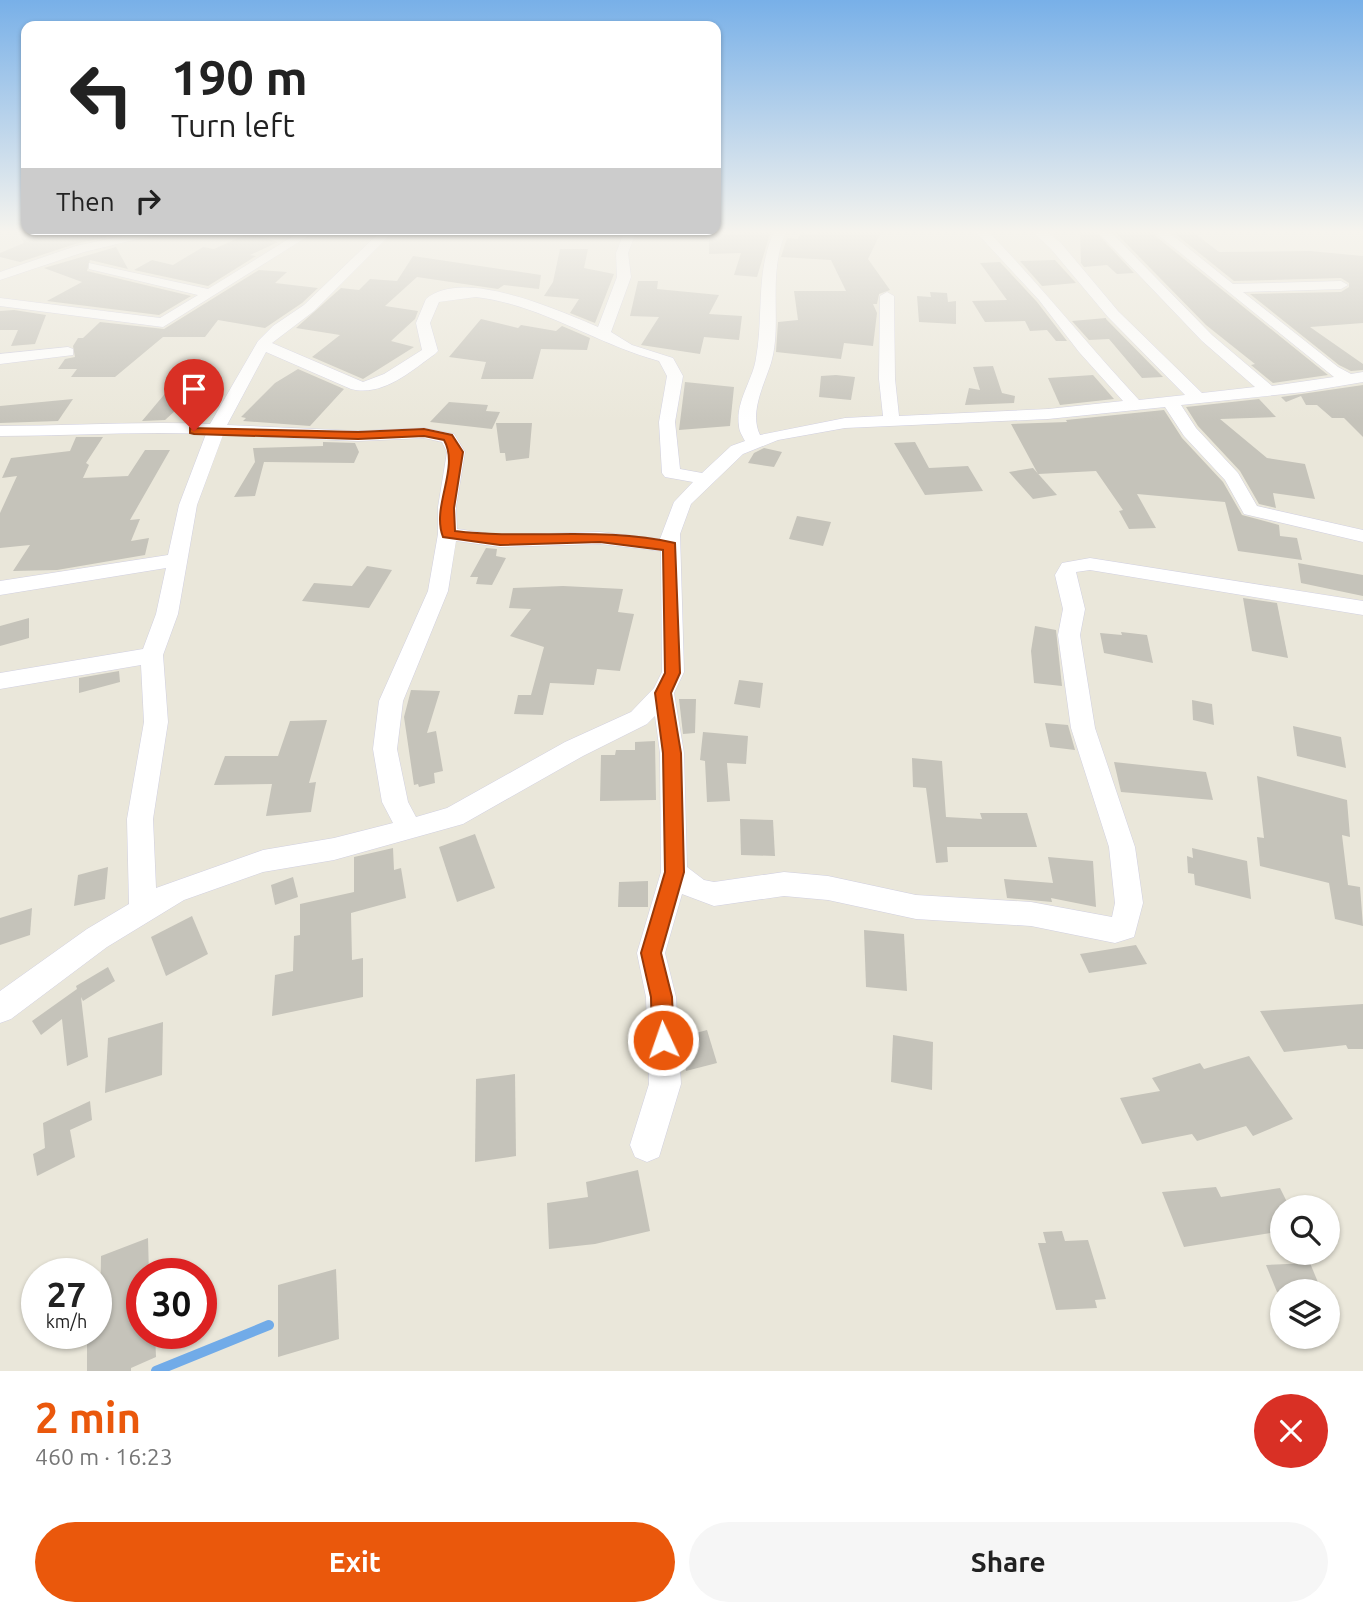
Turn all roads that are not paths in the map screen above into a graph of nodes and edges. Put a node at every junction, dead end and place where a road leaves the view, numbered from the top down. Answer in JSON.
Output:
{"nodes":[{"id":1,"x":208,"y":294,"type":"edge"},
{"id":2,"x":323,"y":294,"type":"edge"},
{"id":3,"x":447,"y":294,"type":"edge"},
{"id":4,"x":491,"y":294,"type":"edge"},
{"id":5,"x":618,"y":294,"type":"edge"},
{"id":6,"x":768,"y":294,"type":"edge"},
{"id":7,"x":1041,"y":294,"type":"edge"},
{"id":8,"x":1097,"y":294,"type":"edge"},
{"id":9,"x":1164,"y":294,"type":"edge"},
{"id":10,"x":1236,"y":294,"type":"edge"},
{"id":11,"x":887,"y":296,"type":"dead end"},
{"id":12,"x":0,"y":302,"type":"edge"},
{"id":13,"x":603,"y":334,"type":"junction"},
{"id":14,"x":263,"y":345,"type":"junction"},
{"id":15,"x":68,"y":352,"type":"dead end"},
{"id":16,"x":0,"y":359,"type":"edge"},
{"id":17,"x":1355,"y":383,"type":"edge"},
{"id":18,"x":1269,"y":391,"type":"junction"},
{"id":19,"x":1197,"y":397,"type":"junction"},
{"id":20,"x":1171,"y":401,"type":"junction"},
{"id":21,"x":1135,"y":405,"type":"junction"},
{"id":22,"x":891,"y":418,"type":"junction"},
{"id":23,"x":0,"y":431,"type":"edge"},
{"id":24,"x":216,"y":432,"type":"junction"},
{"id":25,"x":755,"y":443,"type":"junction"},
{"id":26,"x":704,"y":479,"type":"junction"},
{"id":27,"x":448,"y":534,"type":"junction"},
{"id":28,"x":1363,"y":536,"type":"edge"},
{"id":29,"x":670,"y":546,"type":"junction"},
{"id":30,"x":176,"y":560,"type":"junction"},
{"id":31,"x":0,"y":588,"type":"edge"},
{"id":32,"x":1363,"y":608,"type":"edge"},
{"id":33,"x":152,"y":655,"type":"junction"},
{"id":34,"x":0,"y":681,"type":"edge"},
{"id":35,"x":663,"y":693,"type":"junction"},
{"id":36,"x":409,"y":829,"type":"junction"},
{"id":37,"x":674,"y":872,"type":"junction"},
{"id":38,"x":143,"y":910,"type":"junction"},
{"id":39,"x":0,"y":1009,"type":"edge"},
{"id":40,"x":647,"y":1145,"type":"dead end"}],
"edges":[{"from":1,"to":12,"type":"street"},
{"from":2,"to":14,"type":"street"},
{"from":3,"to":14,"type":"street"},
{"from":4,"to":13,"type":"street"},
{"from":5,"to":13,"type":"street"},
{"from":6,"to":25,"type":"street"},
{"from":7,"to":21,"type":"street"},
{"from":8,"to":19,"type":"street"},
{"from":9,"to":18,"type":"street"},
{"from":10,"to":17,"type":"street"},
{"from":11,"to":22,"type":"street"},
{"from":13,"to":26,"type":"street"},
{"from":14,"to":24,"type":"street"},
{"from":15,"to":16,"type":"street"},
{"from":17,"to":18,"type":"street"},
{"from":18,"to":19,"type":"street"},
{"from":19,"to":20,"type":"street"},
{"from":20,"to":21,"type":"street"},
{"from":20,"to":28,"type":"street"},
{"from":21,"to":22,"type":"street"},
{"from":22,"to":25,"type":"street"},
{"from":23,"to":24,"type":"street"},
{"from":24,"to":27,"type":"street"},
{"from":24,"to":30,"type":"street"},
{"from":25,"to":26,"type":"street"},
{"from":26,"to":29,"type":"street"},
{"from":27,"to":29,"type":"street"},
{"from":27,"to":36,"type":"street"},
{"from":29,"to":35,"type":"street"},
{"from":30,"to":31,"type":"street"},
{"from":30,"to":33,"type":"street"},
{"from":32,"to":37,"type":"street"},
{"from":33,"to":34,"type":"street"},
{"from":33,"to":38,"type":"street"},
{"from":35,"to":36,"type":"street"},
{"from":35,"to":37,"type":"street"},
{"from":36,"to":38,"type":"street"},
{"from":37,"to":40,"type":"street"},
{"from":38,"to":39,"type":"street"}]}
